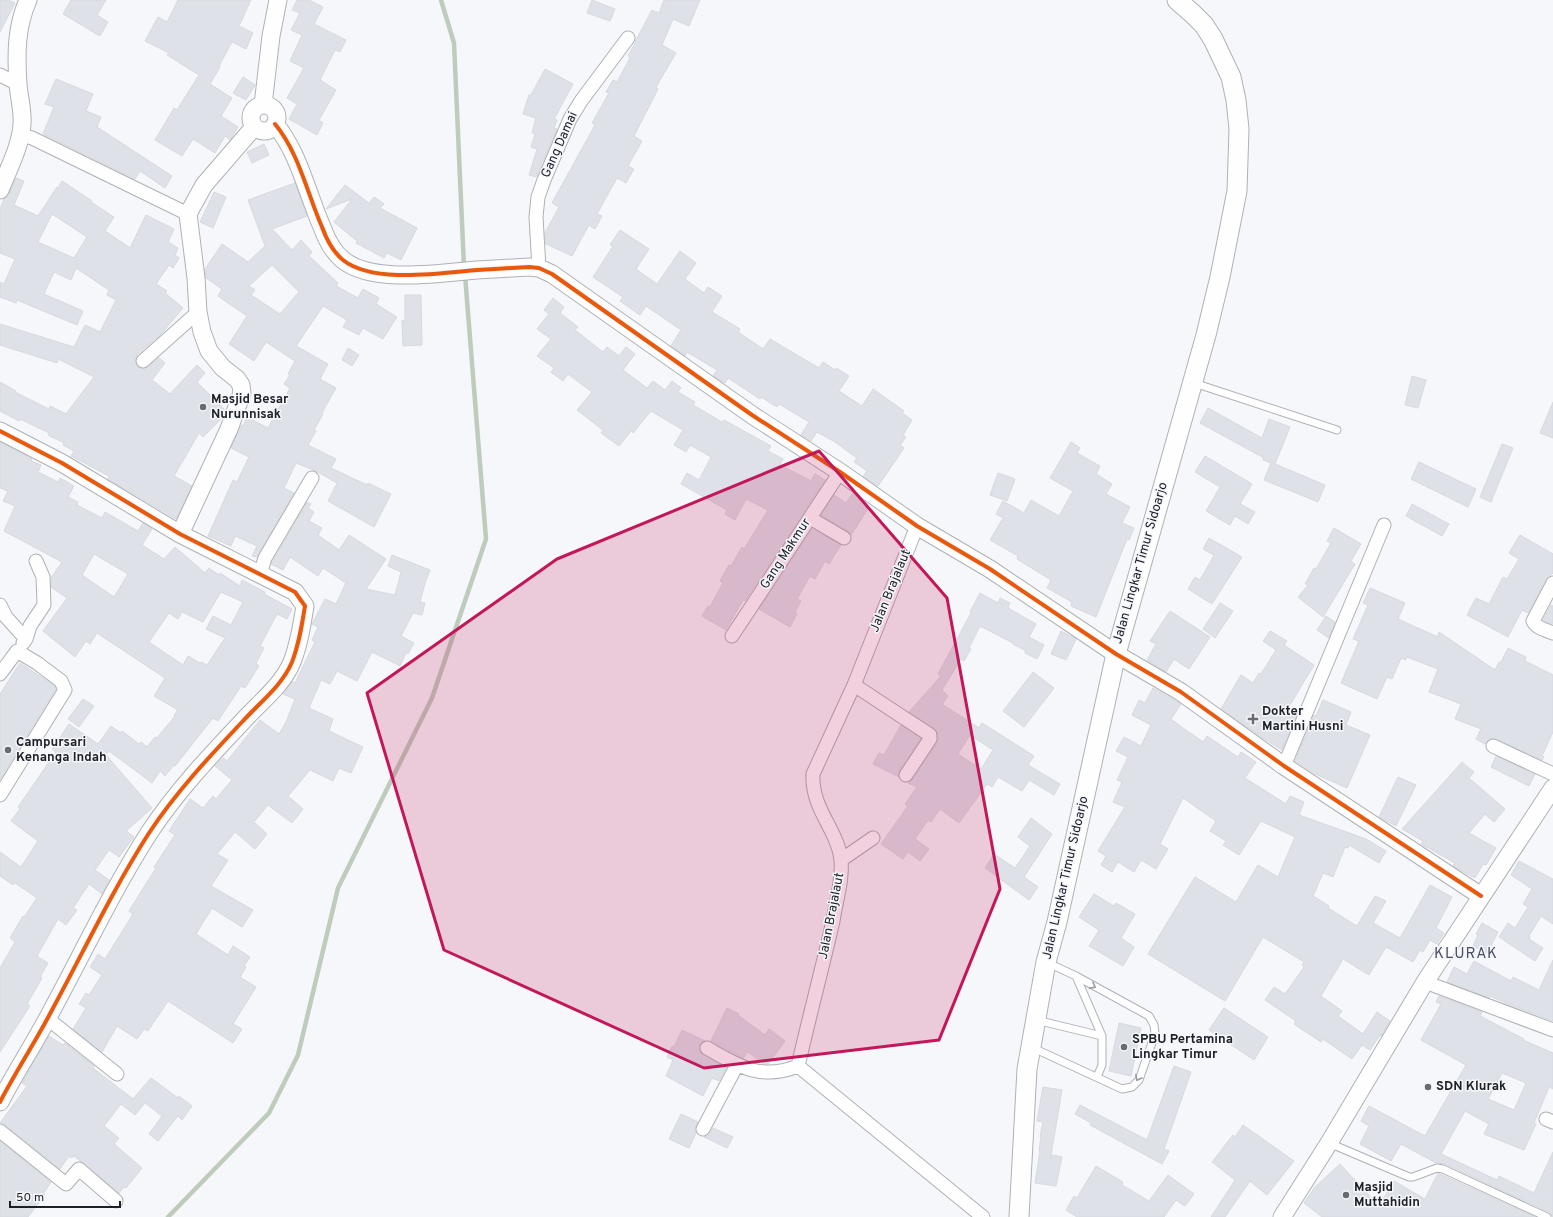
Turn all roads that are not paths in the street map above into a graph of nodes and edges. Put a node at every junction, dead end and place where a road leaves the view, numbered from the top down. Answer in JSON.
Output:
{"nodes":[{"id":1,"x":28,"y":0,"type":"edge"},
{"id":2,"x":278,"y":0,"type":"edge"},
{"id":3,"x":1177,"y":0,"type":"edge"},
{"id":4,"x":628,"y":38,"type":"dead end"},
{"id":5,"x":0,"y":76,"type":"edge"},
{"id":6,"x":18,"y":84,"type":"junction"},
{"id":7,"x":263,"y":104,"type":"junction"},
{"id":8,"x":275,"y":124,"type":"junction"},
{"id":9,"x":254,"y":127,"type":"junction"},
{"id":10,"x":30,"y":138,"type":"junction"},
{"id":11,"x":0,"y":190,"type":"edge"},
{"id":12,"x":188,"y":214,"type":"junction"},
{"id":13,"x":534,"y":268,"type":"junction"},
{"id":14,"x":198,"y":312,"type":"junction"},
{"id":15,"x":143,"y":361,"type":"dead end"},
{"id":16,"x":1192,"y":383,"type":"junction"},
{"id":17,"x":1337,"y":430,"type":"dead end"},
{"id":18,"x":0,"y":431,"type":"edge"},
{"id":19,"x":840,"y":472,"type":"junction"},
{"id":20,"x":312,"y":478,"type":"dead end"},
{"id":21,"x":810,"y":518,"type":"junction"},
{"id":22,"x":911,"y":522,"type":"junction"},
{"id":23,"x":1384,"y":526,"type":"dead end"},
{"id":24,"x":180,"y":534,"type":"junction"},
{"id":25,"x":844,"y":538,"type":"dead end"},
{"id":26,"x":36,"y":561,"type":"dead end"},
{"id":27,"x":260,"y":574,"type":"junction"},
{"id":28,"x":1553,"y":583,"type":"edge"},
{"id":29,"x":0,"y":605,"type":"edge"},
{"id":30,"x":1553,"y":633,"type":"edge"},
{"id":31,"x":732,"y":636,"type":"dead end"},
{"id":32,"x":26,"y":639,"type":"junction"},
{"id":33,"x":17,"y":651,"type":"junction"},
{"id":34,"x":1116,"y":654,"type":"junction"},
{"id":35,"x":2,"y":668,"type":"edge"},
{"id":36,"x":854,"y":685,"type":"junction"},
{"id":37,"x":1493,"y":746,"type":"dead end"},
{"id":38,"x":1284,"y":766,"type":"junction"},
{"id":39,"x":1553,"y":774,"type":"edge"},
{"id":40,"x":906,"y":775,"type":"dead end"},
{"id":41,"x":1553,"y":788,"type":"edge"},
{"id":42,"x":0,"y":794,"type":"edge"},
{"id":43,"x":872,"y":838,"type":"dead end"},
{"id":44,"x":841,"y":860,"type":"junction"},
{"id":45,"x":1481,"y":896,"type":"junction"},
{"id":46,"x":1046,"y":962,"type":"junction"},
{"id":47,"x":1076,"y":976,"type":"junction"},
{"id":48,"x":1425,"y":982,"type":"junction"},
{"id":49,"x":48,"y":1019,"type":"junction"},
{"id":50,"x":1035,"y":1020,"type":"junction"},
{"id":51,"x":1553,"y":1030,"type":"edge"},
{"id":52,"x":1102,"y":1036,"type":"junction"},
{"id":53,"x":1031,"y":1047,"type":"junction"},
{"id":54,"x":706,"y":1048,"type":"dead end"},
{"id":55,"x":737,"y":1065,"type":"junction"},
{"id":56,"x":798,"y":1066,"type":"junction"},
{"id":57,"x":117,"y":1074,"type":"dead end"},
{"id":58,"x":1097,"y":1077,"type":"junction"},
{"id":59,"x":0,"y":1102,"type":"edge"},
{"id":60,"x":703,"y":1129,"type":"dead end"},
{"id":61,"x":0,"y":1130,"type":"edge"},
{"id":62,"x":1329,"y":1143,"type":"junction"},
{"id":63,"x":116,"y":1201,"type":"dead end"},
{"id":64,"x":983,"y":1217,"type":"edge"},
{"id":65,"x":1019,"y":1217,"type":"edge"},
{"id":66,"x":1282,"y":1217,"type":"edge"},
{"id":67,"x":1547,"y":1217,"type":"edge"}],
"edges":[{"from":1,"to":6,"type":"street"},
{"from":2,"to":7,"type":"street"},
{"from":3,"to":16,"type":"main road","name":"Jalan Lingkar Timur Sidoarjo"},
{"from":4,"to":13,"type":"street","name":"Gang Damai"},
{"from":5,"to":6,"type":"street"},
{"from":6,"to":10,"type":"street"},
{"from":7,"to":8,"type":"street"},
{"from":7,"to":9,"type":"street"},
{"from":8,"to":9,"type":"street"},
{"from":8,"to":13,"type":"street"},
{"from":9,"to":12,"type":"street"},
{"from":10,"to":11,"type":"street"},
{"from":10,"to":12,"type":"street"},
{"from":12,"to":14,"type":"street"},
{"from":13,"to":19,"type":"street"},
{"from":14,"to":15,"type":"street"},
{"from":14,"to":24,"type":"street"},
{"from":16,"to":17,"type":"lane"},
{"from":16,"to":34,"type":"main road","name":"Jalan Lingkar Timur Sidoarjo"},
{"from":18,"to":24,"type":"street"},
{"from":19,"to":21,"type":"street","name":"Gang Makmur"},
{"from":19,"to":22,"type":"street"},
{"from":20,"to":27,"type":"street"},
{"from":21,"to":25,"type":"street"},
{"from":21,"to":31,"type":"street","name":"Gang Makmur"},
{"from":22,"to":34,"type":"street"},
{"from":22,"to":36,"type":"street","name":"Jalan Brajalaut"},
{"from":23,"to":38,"type":"street"},
{"from":24,"to":27,"type":"street"},
{"from":26,"to":32,"type":"street"},
{"from":27,"to":49,"type":"street"},
{"from":28,"to":30,"type":"street"},
{"from":29,"to":32,"type":"street"},
{"from":32,"to":33,"type":"street"},
{"from":33,"to":35,"type":"street"},
{"from":33,"to":42,"type":"street"},
{"from":34,"to":38,"type":"street"},
{"from":34,"to":46,"type":"main road","name":"Jalan Lingkar Timur Sidoarjo"},
{"from":36,"to":40,"type":"street"},
{"from":36,"to":44,"type":"street","name":"Jalan Brajalaut"},
{"from":37,"to":39,"type":"street"},
{"from":38,"to":45,"type":"street"},
{"from":41,"to":45,"type":"street"},
{"from":43,"to":44,"type":"street"},
{"from":44,"to":56,"type":"street","name":"Jalan Brajalaut"},
{"from":45,"to":48,"type":"street"},
{"from":46,"to":47,"type":"lane"},
{"from":46,"to":50,"type":"main road","name":"Jalan Lingkar Timur Sidoarjo"},
{"from":47,"to":52,"type":"lane"},
{"from":47,"to":58,"type":"lane","one_way":true},
{"from":48,"to":51,"type":"street"},
{"from":48,"to":62,"type":"street"},
{"from":49,"to":57,"type":"street"},
{"from":49,"to":59,"type":"street"},
{"from":50,"to":52,"type":"lane"},
{"from":50,"to":53,"type":"main road","name":"Jalan Lingkar Timur Sidoarjo"},
{"from":52,"to":58,"type":"lane"},
{"from":53,"to":58,"type":"lane"},
{"from":53,"to":65,"type":"main road","name":"Jalan Lingkar Timur Sidoarjo"},
{"from":54,"to":55,"type":"street"},
{"from":55,"to":56,"type":"street"},
{"from":55,"to":60,"type":"street"},
{"from":56,"to":64,"type":"street"},
{"from":61,"to":63,"type":"street"},
{"from":62,"to":66,"type":"street"},
{"from":62,"to":67,"type":"lane"}]}
